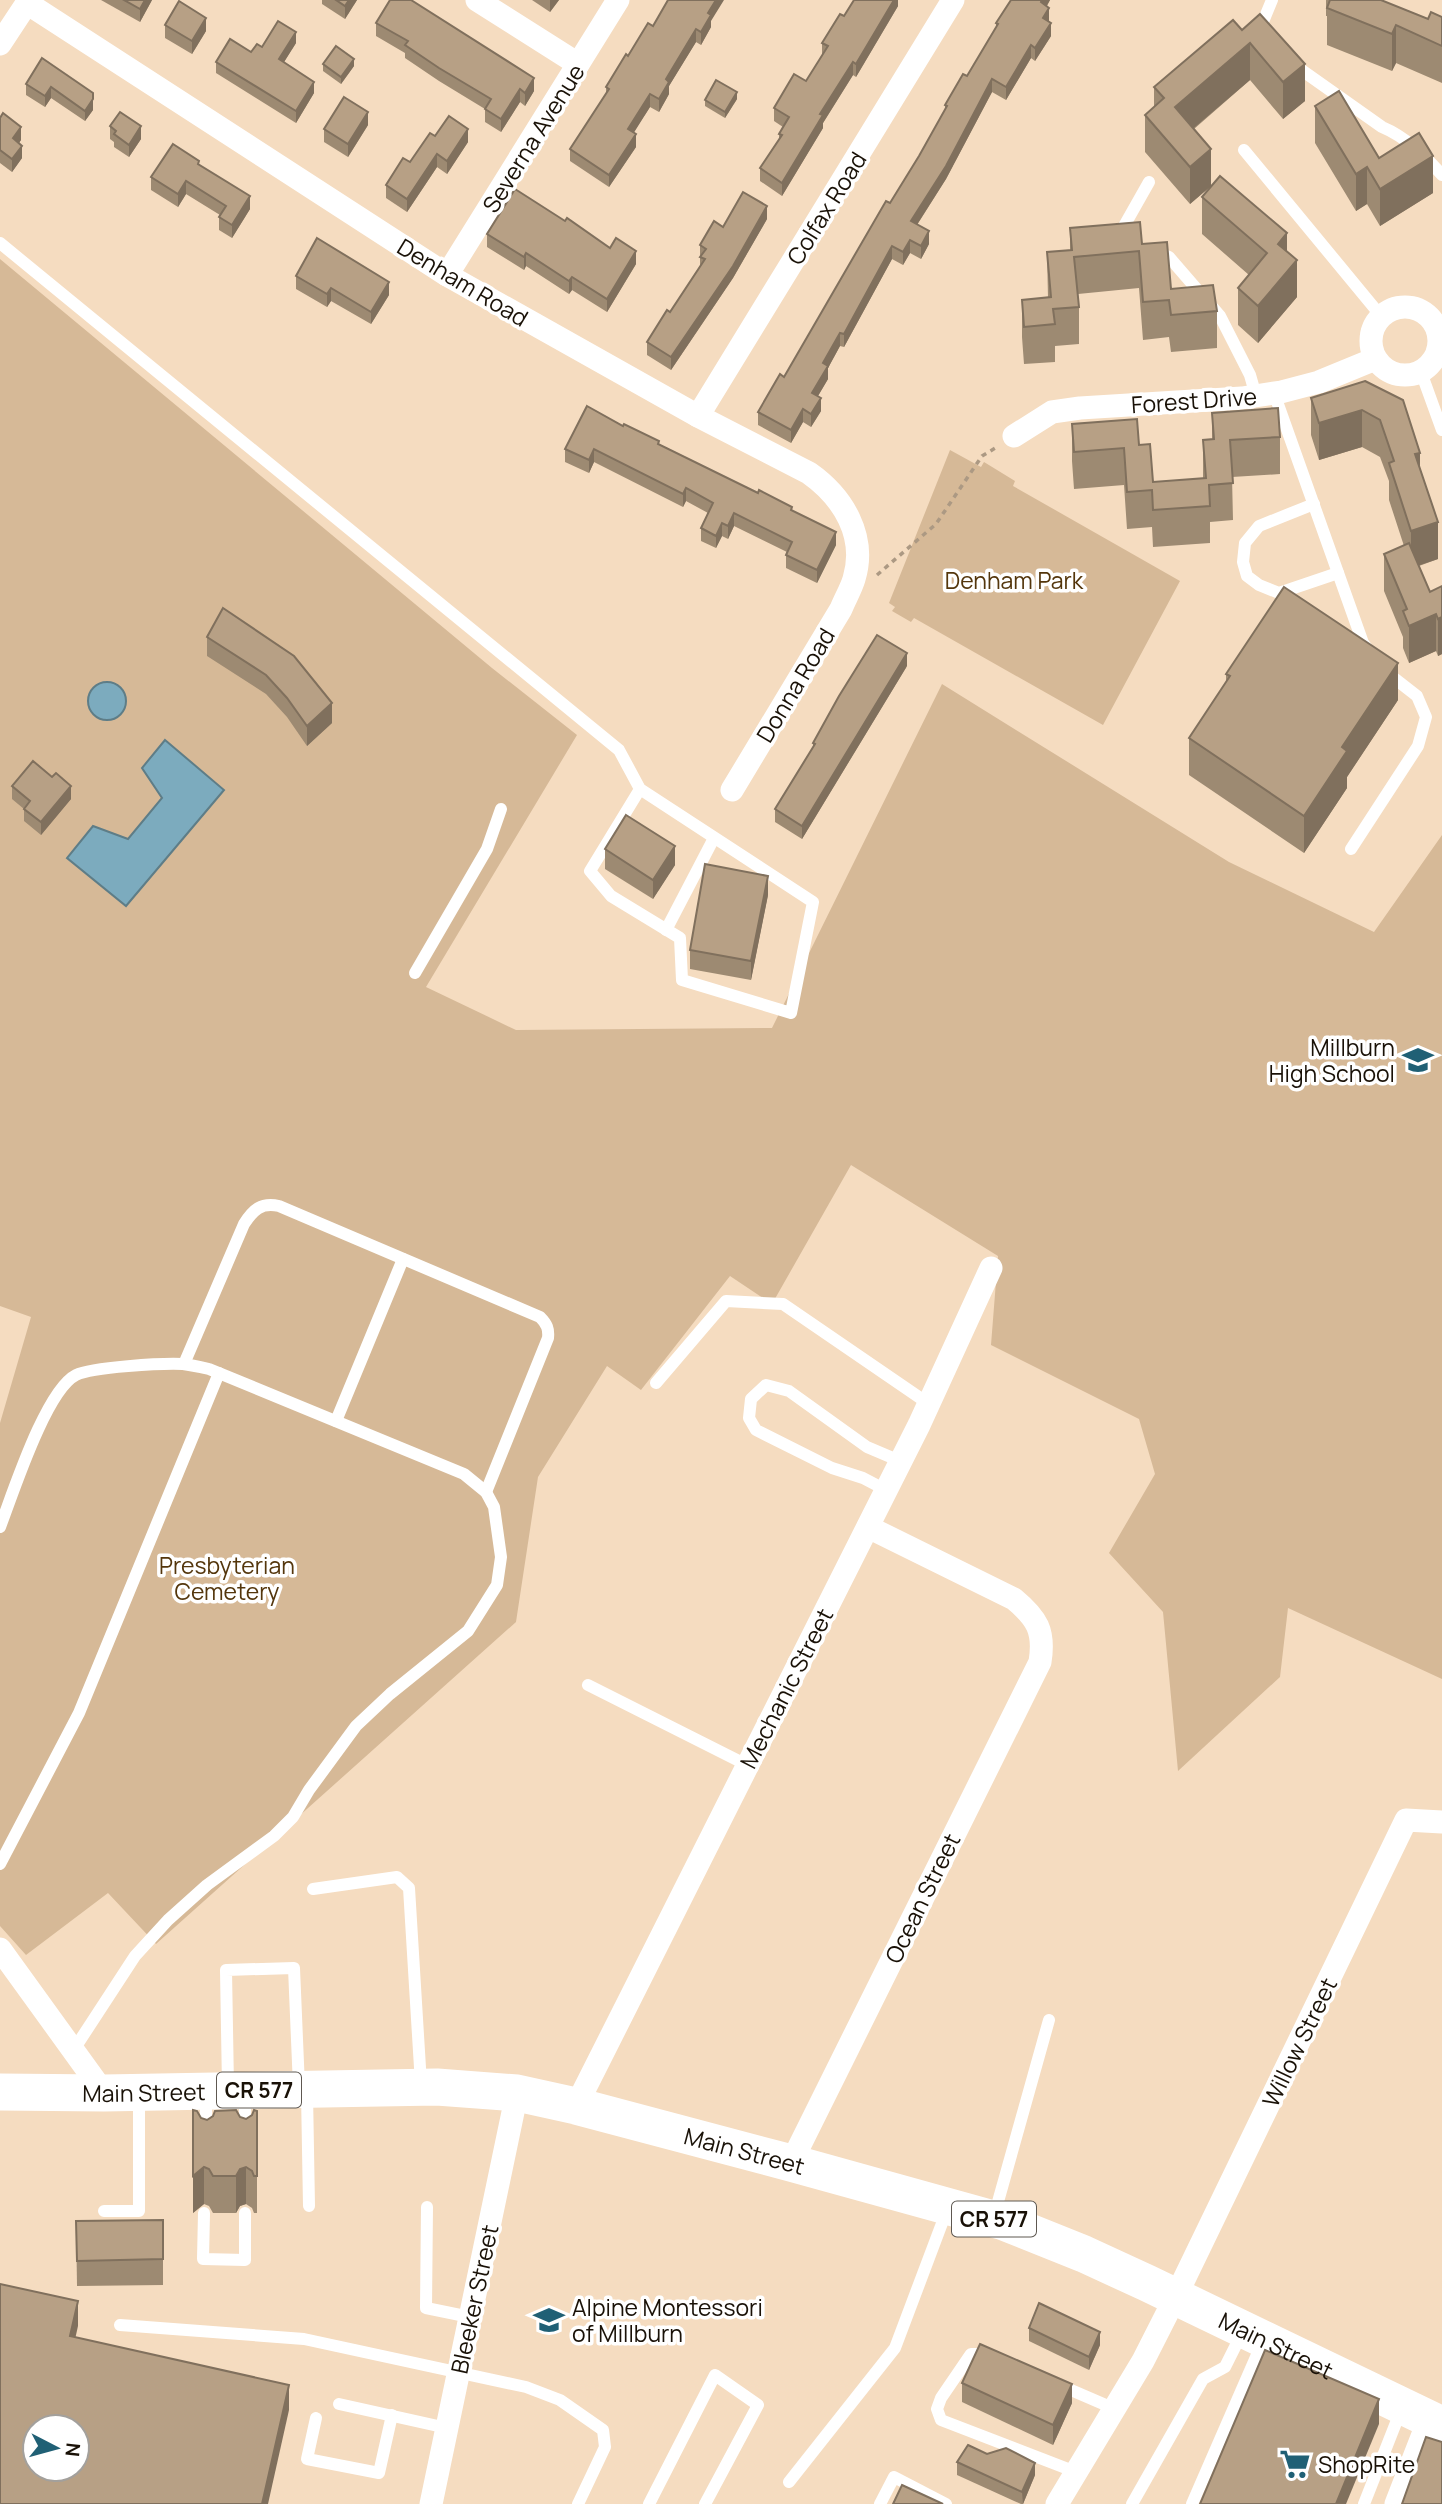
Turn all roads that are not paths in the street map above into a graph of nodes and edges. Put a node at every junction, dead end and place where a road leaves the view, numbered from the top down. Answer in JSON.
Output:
{"nodes":[{"id":1,"x":477,"y":0,"type":"edge"},
{"id":2,"x":618,"y":0,"type":"edge"},
{"id":3,"x":953,"y":0,"type":"edge"},
{"id":4,"x":1272,"y":0,"type":"edge"},
{"id":5,"x":28,"y":1,"type":"edge"},
{"id":6,"x":3,"y":33,"type":"edge"},
{"id":7,"x":1265,"y":44,"type":"edge"},
{"id":8,"x":1286,"y":59,"type":"edge"},
{"id":9,"x":578,"y":64,"type":"junction"},
{"id":10,"x":1244,"y":150,"type":"dead end"},
{"id":11,"x":1442,"y":175,"type":"edge"},
{"id":12,"x":1149,"y":181,"type":"dead end"},
{"id":13,"x":1130,"y":240,"type":"edge"},
{"id":14,"x":0,"y":243,"type":"edge"},
{"id":15,"x":1143,"y":246,"type":"edge"},
{"id":16,"x":447,"y":275,"type":"junction"},
{"id":17,"x":1436,"y":313,"type":"edge"},
{"id":18,"x":1381,"y":316,"type":"junction"},
{"id":19,"x":1375,"y":359,"type":"junction"},
{"id":20,"x":1421,"y":372,"type":"junction"},
{"id":21,"x":1265,"y":394,"type":"junction"},
{"id":22,"x":698,"y":416,"type":"junction"},
{"id":23,"x":1442,"y":430,"type":"edge"},
{"id":24,"x":1014,"y":436,"type":"road end"},
{"id":25,"x":1314,"y":504,"type":"junction"},
{"id":26,"x":1338,"y":573,"type":"junction"},
{"id":27,"x":854,"y":578,"type":"joint"},
{"id":28,"x":640,"y":789,"type":"junction"},
{"id":29,"x":732,"y":790,"type":"dead end"},
{"id":30,"x":502,"y":809,"type":"dead end"},
{"id":31,"x":714,"y":838,"type":"junction"},
{"id":32,"x":1351,"y":849,"type":"dead end"},
{"id":33,"x":666,"y":930,"type":"junction"},
{"id":34,"x":415,"y":973,"type":"dead end"},
{"id":35,"x":403,"y":1259,"type":"junction"},
{"id":36,"x":991,"y":1268,"type":"dead end"},
{"id":37,"x":184,"y":1364,"type":"junction"},
{"id":38,"x":219,"y":1373,"type":"junction"},
{"id":39,"x":656,"y":1383,"type":"dead end"},
{"id":40,"x":929,"y":1404,"type":"junction"},
{"id":41,"x":336,"y":1421,"type":"junction"},
{"id":42,"x":900,"y":1461,"type":"junction"},
{"id":43,"x":886,"y":1490,"type":"junction"},
{"id":44,"x":486,"y":1492,"type":"junction"},
{"id":45,"x":0,"y":1527,"type":"edge"},
{"id":46,"x":868,"y":1527,"type":"junction"},
{"id":47,"x":587,"y":1685,"type":"dead end"},
{"id":48,"x":747,"y":1765,"type":"junction"},
{"id":49,"x":1442,"y":1822,"type":"edge"},
{"id":50,"x":0,"y":1864,"type":"edge"},
{"id":51,"x":313,"y":1889,"type":"dead end"},
{"id":52,"x":0,"y":1950,"type":"edge"},
{"id":53,"x":1049,"y":2020,"type":"dead end"},
{"id":54,"x":73,"y":2051,"type":"junction"},
{"id":55,"x":421,"y":2088,"type":"junction"},
{"id":56,"x":303,"y":2090,"type":"junction"},
{"id":57,"x":226,"y":2091,"type":"junction"},
{"id":58,"x":0,"y":2092,"type":"edge"},
{"id":59,"x":121,"y":2093,"type":"junction"},
{"id":60,"x":517,"y":2093,"type":"junction"},
{"id":61,"x":576,"y":2106,"type":"junction"},
{"id":62,"x":245,"y":2147,"type":"edge"},
{"id":63,"x":205,"y":2148,"type":"edge"},
{"id":64,"x":791,"y":2162,"type":"junction"},
{"id":65,"x":309,"y":2206,"type":"dead end"},
{"id":66,"x":948,"y":2206,"type":"junction"},
{"id":67,"x":428,"y":2207,"type":"dead end"},
{"id":68,"x":104,"y":2211,"type":"dead end"},
{"id":69,"x":204,"y":2213,"type":"dead end"},
{"id":70,"x":245,"y":2213,"type":"dead end"},
{"id":71,"x":993,"y":2219,"type":"junction"},
{"id":72,"x":1176,"y":2297,"type":"junction"},
{"id":73,"x":470,"y":2317,"type":"junction"},
{"id":74,"x":120,"y":2325,"type":"dead end"},
{"id":75,"x":1254,"y":2334,"type":"junction"},
{"id":76,"x":1005,"y":2364,"type":"edge"},
{"id":77,"x":459,"y":2372,"type":"junction"},
{"id":78,"x":1040,"y":2378,"type":"edge"},
{"id":79,"x":339,"y":2404,"type":"dead end"},
{"id":80,"x":1115,"y":2409,"type":"junction"},
{"id":81,"x":392,"y":2415,"type":"junction"},
{"id":82,"x":1424,"y":2417,"type":"edge"},
{"id":83,"x":316,"y":2418,"type":"dead end"},
{"id":84,"x":447,"y":2428,"type":"junction"},
{"id":85,"x":1076,"y":2472,"type":"junction"},
{"id":86,"x":789,"y":2482,"type":"dead end"},
{"id":87,"x":1061,"y":2503,"type":"edge"},
{"id":88,"x":431,"y":2504,"type":"edge"},
{"id":89,"x":578,"y":2504,"type":"edge"},
{"id":90,"x":649,"y":2504,"type":"edge"},
{"id":91,"x":705,"y":2504,"type":"edge"},
{"id":92,"x":880,"y":2504,"type":"edge"},
{"id":93,"x":946,"y":2504,"type":"edge"},
{"id":94,"x":1132,"y":2504,"type":"edge"},
{"id":95,"x":1192,"y":2504,"type":"edge"},
{"id":96,"x":1363,"y":2504,"type":"edge"},
{"id":97,"x":1396,"y":2504,"type":"edge"}],
"edges":[{"from":1,"to":9,"type":"street"},
{"from":2,"to":9,"type":"street","name":"Severna Avenue"},
{"from":3,"to":22,"type":"street","name":"Colfax Road"},
{"from":4,"to":7,"type":"lane"},
{"from":5,"to":6,"type":"street"},
{"from":5,"to":16,"type":"street","name":"Denham Road"},
{"from":8,"to":11,"type":"lane"},
{"from":9,"to":16,"type":"street","name":"Severna Avenue"},
{"from":10,"to":18,"type":"lane"},
{"from":12,"to":13,"type":"lane"},
{"from":14,"to":28,"type":"lane"},
{"from":15,"to":21,"type":"lane"},
{"from":16,"to":22,"type":"street","name":"Denham Road"},
{"from":17,"to":18,"type":"street"},
{"from":17,"to":20,"type":"street"},
{"from":18,"to":19,"type":"street"},
{"from":19,"to":20,"type":"street"},
{"from":19,"to":21,"type":"street","name":"Forest Drive"},
{"from":20,"to":23,"type":"lane"},
{"from":21,"to":24,"type":"street","name":"Forest Drive"},
{"from":21,"to":25,"type":"lane"},
{"from":22,"to":27,"type":"street","name":"Denham Road"},
{"from":25,"to":26,"type":"lane"},
{"from":25,"to":26,"type":"lane"},
{"from":26,"to":32,"type":"lane"},
{"from":27,"to":29,"type":"street","name":"Donna Road"},
{"from":28,"to":31,"type":"lane"},
{"from":28,"to":33,"type":"lane"},
{"from":30,"to":34,"type":"lane"},
{"from":31,"to":33,"type":"lane"},
{"from":31,"to":33,"type":"lane"},
{"from":35,"to":37,"type":"lane"},
{"from":35,"to":41,"type":"lane"},
{"from":35,"to":44,"type":"lane"},
{"from":36,"to":40,"type":"street","name":"Mechanic Street"},
{"from":37,"to":38,"type":"lane"},
{"from":37,"to":45,"type":"lane"},
{"from":38,"to":41,"type":"lane"},
{"from":38,"to":50,"type":"lane"},
{"from":39,"to":40,"type":"lane"},
{"from":40,"to":42,"type":"street","name":"Mechanic Street"},
{"from":41,"to":44,"type":"lane"},
{"from":42,"to":43,"type":"street","name":"Mechanic Street"},
{"from":42,"to":43,"type":"lane"},
{"from":43,"to":46,"type":"street","name":"Mechanic Street"},
{"from":44,"to":54,"type":"lane"},
{"from":46,"to":48,"type":"street","name":"Mechanic Street"},
{"from":46,"to":64,"type":"street","name":"Ocean Street"},
{"from":47,"to":48,"type":"lane"},
{"from":48,"to":61,"type":"street","name":"Mechanic Street"},
{"from":49,"to":72,"type":"street","name":"Willow Street"},
{"from":51,"to":55,"type":"lane"},
{"from":52,"to":54,"type":"street"},
{"from":53,"to":71,"type":"lane"},
{"from":54,"to":59,"type":"street"},
{"from":55,"to":56,"type":"main road","name":"Main Street","number":"CR 577"},
{"from":55,"to":60,"type":"main road","name":"Main Street","number":"CR 577"},
{"from":56,"to":57,"type":"main road","name":"Main Street","number":"CR 577"},
{"from":56,"to":57,"type":"lane"},
{"from":56,"to":65,"type":"lane"},
{"from":57,"to":59,"type":"main road","name":"Main Street","number":"CR 577"},
{"from":57,"to":62,"type":"lane"},
{"from":57,"to":63,"type":"lane"},
{"from":58,"to":59,"type":"main road","name":"Main Street","number":"CR 577"},
{"from":59,"to":68,"type":"lane"},
{"from":60,"to":61,"type":"main road","name":"Main Street","number":"CR 577"},
{"from":60,"to":73,"type":"street","name":"Bleeker Street"},
{"from":61,"to":64,"type":"main road","name":"Main Street","number":"CR 577"},
{"from":64,"to":66,"type":"main road","name":"Main Street","number":"CR 577"},
{"from":66,"to":71,"type":"main road","name":"Main Street","number":"CR 577"},
{"from":66,"to":86,"type":"lane"},
{"from":67,"to":73,"type":"lane"},
{"from":69,"to":70,"type":"lane"},
{"from":71,"to":72,"type":"main road","name":"Main Street","number":"CR 577"},
{"from":72,"to":75,"type":"main road","name":"Main Street","number":"CR 577"},
{"from":72,"to":80,"type":"street"},
{"from":73,"to":77,"type":"street","name":"Bleeker Street"},
{"from":74,"to":77,"type":"lane"},
{"from":75,"to":82,"type":"main road","name":"Main Street","number":"CR 577"},
{"from":75,"to":94,"type":"lane"},
{"from":75,"to":95,"type":"lane"},
{"from":76,"to":85,"type":"lane"},
{"from":77,"to":84,"type":"street","name":"Bleeker Street"},
{"from":77,"to":89,"type":"lane"},
{"from":78,"to":80,"type":"lane"},
{"from":79,"to":81,"type":"lane"},
{"from":80,"to":85,"type":"street"},
{"from":81,"to":83,"type":"lane"},
{"from":81,"to":84,"type":"lane"},
{"from":82,"to":96,"type":"lane"},
{"from":82,"to":97,"type":"street"},
{"from":84,"to":88,"type":"street","name":"Bleeker Street"},
{"from":85,"to":87,"type":"street"},
{"from":90,"to":91,"type":"lane"},
{"from":92,"to":93,"type":"lane"}]}
